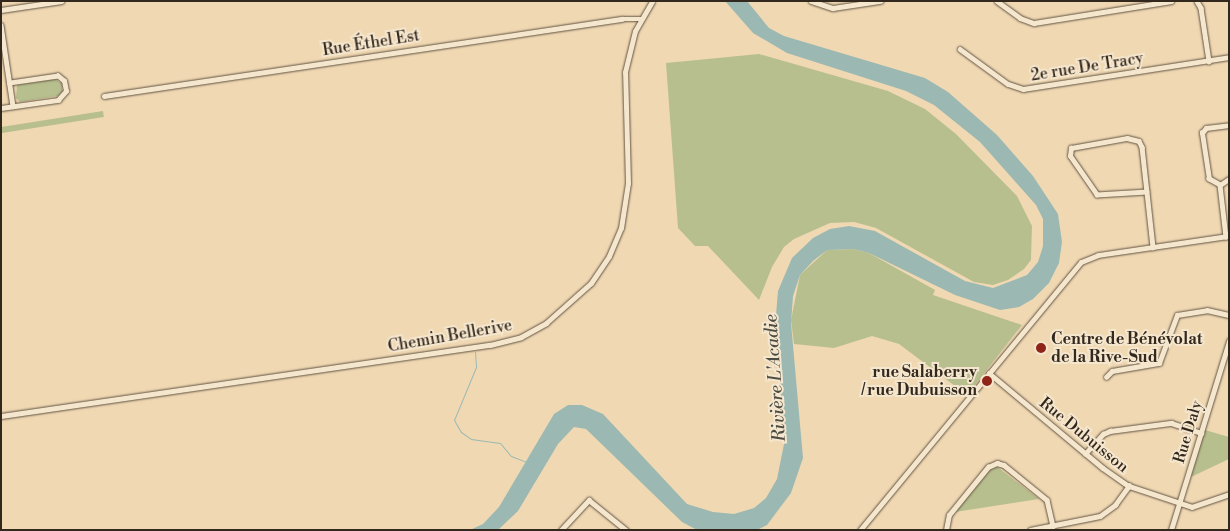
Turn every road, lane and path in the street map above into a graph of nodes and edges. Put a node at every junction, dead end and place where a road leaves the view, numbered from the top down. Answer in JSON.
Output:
{"nodes":[{"id":1,"x":61,"y":1,"type":"edge"},
{"id":2,"x":652,"y":1,"type":"edge"},
{"id":3,"x":811,"y":1,"type":"edge"},
{"id":4,"x":880,"y":1,"type":"edge"},
{"id":5,"x":997,"y":1,"type":"edge"},
{"id":6,"x":1007,"y":1,"type":"edge"},
{"id":7,"x":1171,"y":1,"type":"edge"},
{"id":8,"x":1197,"y":1,"type":"edge"},
{"id":9,"x":864,"y":3,"type":"edge"},
{"id":10,"x":1004,"y":6,"type":"junction"},
{"id":11,"x":1,"y":10,"type":"edge"},
{"id":12,"x":641,"y":19,"type":"junction"},
{"id":13,"x":1,"y":25,"type":"edge"},
{"id":14,"x":960,"y":49,"type":"dead end"},
{"id":15,"x":1229,"y":57,"type":"edge"},
{"id":16,"x":1209,"y":60,"type":"junction"},
{"id":17,"x":10,"y":82,"type":"junction"},
{"id":18,"x":104,"y":96,"type":"dead end"},
{"id":19,"x":13,"y":106,"type":"junction"},
{"id":20,"x":1,"y":108,"type":"edge"},
{"id":21,"x":1229,"y":125,"type":"edge"},
{"id":22,"x":1229,"y":179,"type":"edge"},
{"id":23,"x":1220,"y":186,"type":"junction"},
{"id":24,"x":1147,"y":192,"type":"junction"},
{"id":25,"x":1227,"y":237,"type":"edge"},
{"id":26,"x":1153,"y":247,"type":"junction"},
{"id":27,"x":1229,"y":315,"type":"edge"},
{"id":28,"x":1229,"y":341,"type":"edge"},
{"id":29,"x":989,"y":373,"type":"junction"},
{"id":30,"x":1106,"y":377,"type":"dead end"},
{"id":31,"x":1,"y":416,"type":"edge"},
{"id":32,"x":1201,"y":433,"type":"junction"},
{"id":33,"x":1085,"y":454,"type":"junction"},
{"id":34,"x":1129,"y":486,"type":"junction"},
{"id":35,"x":1229,"y":494,"type":"edge"},
{"id":36,"x":1179,"y":504,"type":"junction"},
{"id":37,"x":1053,"y":526,"type":"junction"},
{"id":38,"x":561,"y":530,"type":"edge"},
{"id":39,"x":626,"y":530,"type":"edge"},
{"id":40,"x":860,"y":530,"type":"edge"},
{"id":41,"x":946,"y":530,"type":"edge"},
{"id":42,"x":1030,"y":530,"type":"edge"},
{"id":43,"x":1171,"y":530,"type":"edge"}],
"edges":[{"from":1,"to":11,"type":"street"},
{"from":2,"to":12,"type":"street","name":"Chemin Bellerive"},
{"from":3,"to":9,"type":"street"},
{"from":4,"to":9,"type":"street"},
{"from":5,"to":10,"type":"street"},
{"from":6,"to":10,"type":"street"},
{"from":7,"to":10,"type":"street"},
{"from":8,"to":16,"type":"street"},
{"from":12,"to":18,"type":"street","name":"Rue Éthel Est"},
{"from":12,"to":31,"type":"street","name":"Chemin Bellerive"},
{"from":13,"to":17,"type":"street"},
{"from":14,"to":16,"type":"street","name":"2e rue De Tracy"},
{"from":15,"to":16,"type":"street","name":"2e rue De Tracy"},
{"from":17,"to":19,"type":"street"},
{"from":17,"to":19,"type":"street"},
{"from":19,"to":20,"type":"street"},
{"from":21,"to":23,"type":"street"},
{"from":22,"to":23,"type":"street"},
{"from":23,"to":25,"type":"street"},
{"from":24,"to":24,"type":"street"},
{"from":24,"to":26,"type":"street"},
{"from":25,"to":26,"type":"street"},
{"from":26,"to":29,"type":"street"},
{"from":27,"to":30,"type":"street"},
{"from":28,"to":32,"type":"street","name":"Rue Daly"},
{"from":29,"to":33,"type":"street","name":"Rue Dubuisson"},
{"from":29,"to":40,"type":"street"},
{"from":32,"to":33,"type":"street"},
{"from":32,"to":36,"type":"street","name":"Rue Daly"},
{"from":33,"to":34,"type":"street","name":"Rue Dubuisson"},
{"from":34,"to":36,"type":"street","name":"Rue Dubuisson"},
{"from":34,"to":37,"type":"street"},
{"from":35,"to":36,"type":"street","name":"Rue Dubuisson"},
{"from":36,"to":43,"type":"street","name":"Rue Daly"},
{"from":37,"to":41,"type":"street"},
{"from":37,"to":42,"type":"street"},
{"from":38,"to":39,"type":"street"}]}
